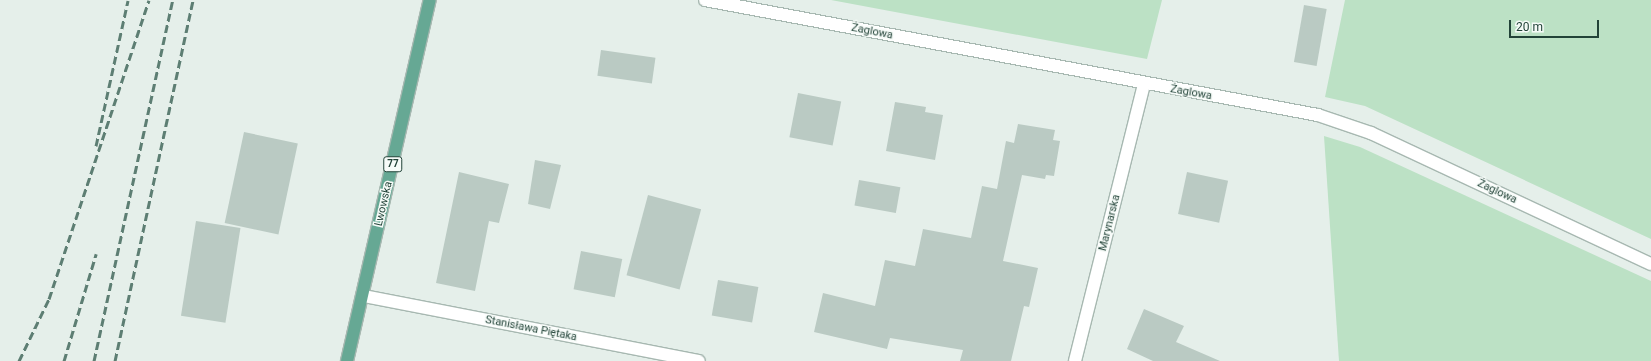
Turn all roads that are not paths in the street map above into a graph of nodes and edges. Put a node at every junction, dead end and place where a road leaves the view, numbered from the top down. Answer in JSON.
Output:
{"nodes":[{"id":1,"x":430,"y":0,"type":"edge"},
{"id":2,"x":705,"y":0,"type":"edge"},
{"id":3,"x":1144,"y":84,"type":"junction"},
{"id":4,"x":1651,"y":264,"type":"edge"},
{"id":5,"x":364,"y":296,"type":"junction"},
{"id":6,"x":347,"y":361,"type":"edge"},
{"id":7,"x":698,"y":361,"type":"edge"},
{"id":8,"x":1075,"y":361,"type":"edge"}],
"edges":[{"from":1,"to":5,"type":"main road","name":"Lwowska","number":"77"},
{"from":2,"to":3,"type":"street","name":"Żaglowa"},
{"from":3,"to":4,"type":"street","name":"Żaglowa"},
{"from":3,"to":8,"type":"street","name":"Marynarska"},
{"from":5,"to":6,"type":"main road","name":"Lwowska","number":"77"},
{"from":5,"to":7,"type":"street","name":"Stanisława Piętaka"}]}
